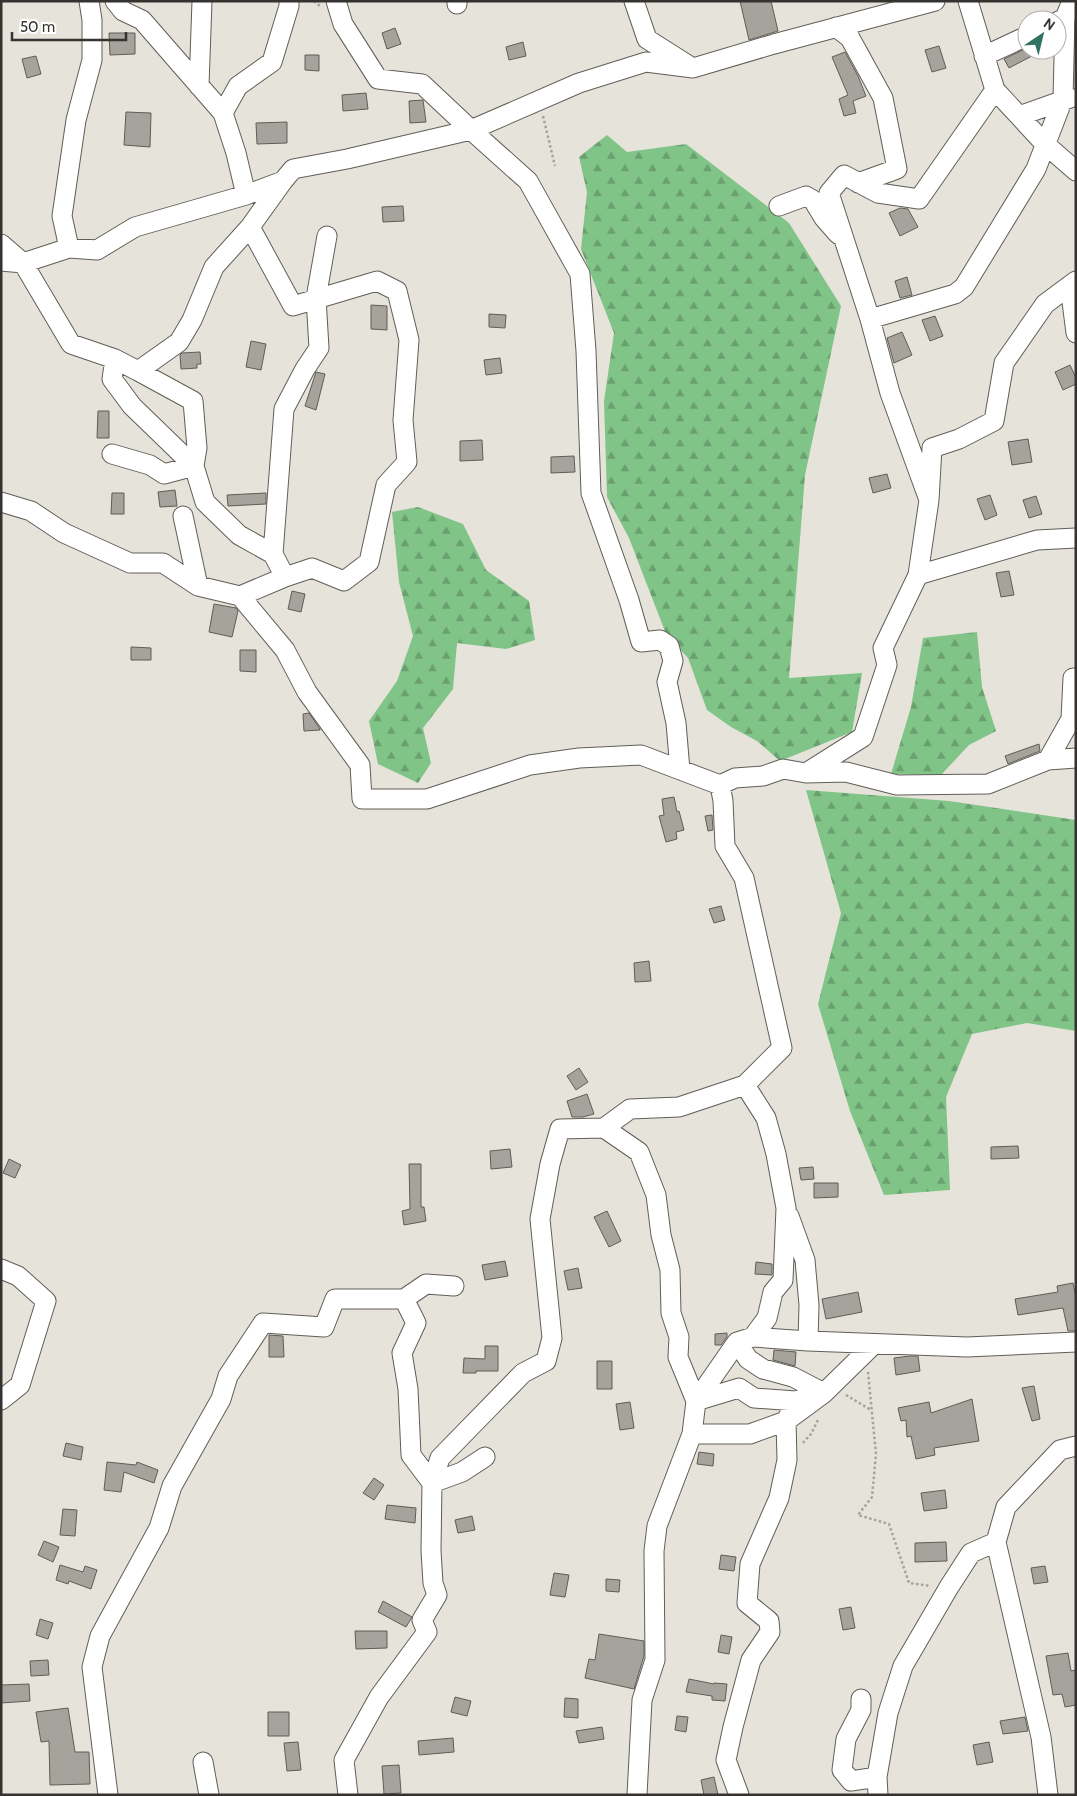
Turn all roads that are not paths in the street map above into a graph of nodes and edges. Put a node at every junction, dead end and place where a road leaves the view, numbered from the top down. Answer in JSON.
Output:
{"nodes":[{"id":1,"x":89,"y":1,"type":"edge"},
{"id":2,"x":115,"y":1,"type":"edge"},
{"id":3,"x":202,"y":1,"type":"edge"},
{"id":4,"x":289,"y":1,"type":"edge"},
{"id":5,"x":336,"y":1,"type":"edge"},
{"id":6,"x":634,"y":1,"type":"edge"},
{"id":7,"x":935,"y":1,"type":"edge"},
{"id":8,"x":968,"y":1,"type":"edge"},
{"id":9,"x":836,"y":27,"type":"junction"},
{"id":10,"x":1017,"y":41,"type":"edge"},
{"id":11,"x":984,"y":56,"type":"junction"},
{"id":12,"x":1067,"y":56,"type":"edge"},
{"id":13,"x":694,"y":68,"type":"junction"},
{"id":14,"x":199,"y":86,"type":"junction"},
{"id":15,"x":995,"y":90,"type":"junction"},
{"id":16,"x":1069,"y":98,"type":"edge"},
{"id":17,"x":223,"y":113,"type":"junction"},
{"id":18,"x":1019,"y":116,"type":"junction"},
{"id":19,"x":471,"y":130,"type":"junction"},
{"id":20,"x":1045,"y":144,"type":"junction"},
{"id":21,"x":1076,"y":171,"type":"edge"},
{"id":22,"x":283,"y":181,"type":"junction"},
{"id":23,"x":858,"y":183,"type":"junction"},
{"id":24,"x":246,"y":195,"type":"junction"},
{"id":25,"x":779,"y":206,"type":"dead end"},
{"id":26,"x":250,"y":226,"type":"junction"},
{"id":27,"x":326,"y":236,"type":"dead end"},
{"id":28,"x":845,"y":242,"type":"junction"},
{"id":29,"x":1,"y":244,"type":"edge"},
{"id":30,"x":69,"y":248,"type":"junction"},
{"id":31,"x":1,"y":261,"type":"edge"},
{"id":32,"x":23,"y":263,"type":"junction"},
{"id":33,"x":1073,"y":284,"type":"edge"},
{"id":34,"x":316,"y":298,"type":"junction"},
{"id":35,"x":870,"y":319,"type":"junction"},
{"id":36,"x":1076,"y":333,"type":"edge"},
{"id":37,"x":115,"y":359,"type":"junction"},
{"id":38,"x":138,"y":371,"type":"junction"},
{"id":39,"x":112,"y":454,"type":"dead end"},
{"id":40,"x":194,"y":466,"type":"junction"},
{"id":41,"x":929,"y":500,"type":"junction"},
{"id":42,"x":1,"y":502,"type":"edge"},
{"id":43,"x":182,"y":516,"type":"dead end"},
{"id":44,"x":1076,"y":538,"type":"edge"},
{"id":45,"x":273,"y":554,"type":"junction"},
{"id":46,"x":918,"y":575,"type":"junction"},
{"id":47,"x":285,"y":577,"type":"junction"},
{"id":48,"x":198,"y":586,"type":"junction"},
{"id":49,"x":240,"y":596,"type":"junction"},
{"id":50,"x":1076,"y":678,"type":"edge"},
{"id":51,"x":1076,"y":758,"type":"edge"},
{"id":52,"x":1048,"y":760,"type":"junction"},
{"id":53,"x":680,"y":770,"type":"junction"},
{"id":54,"x":806,"y":773,"type":"junction"},
{"id":55,"x":720,"y":785,"type":"junction"},
{"id":56,"x":745,"y":1086,"type":"junction"},
{"id":57,"x":604,"y":1128,"type":"junction"},
{"id":58,"x":786,"y":1208,"type":"junction"},
{"id":59,"x":1,"y":1269,"type":"edge"},
{"id":60,"x":454,"y":1286,"type":"dead end"},
{"id":61,"x":404,"y":1299,"type":"junction"},
{"id":62,"x":745,"y":1339,"type":"junction"},
{"id":63,"x":808,"y":1341,"type":"junction"},
{"id":64,"x":1076,"y":1342,"type":"edge"},
{"id":65,"x":874,"y":1344,"type":"junction"},
{"id":66,"x":824,"y":1392,"type":"junction"},
{"id":67,"x":1,"y":1400,"type":"edge"},
{"id":68,"x":696,"y":1400,"type":"junction"},
{"id":69,"x":796,"y":1402,"type":"junction"},
{"id":70,"x":786,"y":1421,"type":"junction"},
{"id":71,"x":692,"y":1434,"type":"junction"},
{"id":72,"x":1076,"y":1446,"type":"edge"},
{"id":73,"x":485,"y":1457,"type":"dead end"},
{"id":74,"x":432,"y":1483,"type":"junction"},
{"id":75,"x":996,"y":1542,"type":"junction"},
{"id":76,"x":861,"y":1699,"type":"dead end"},
{"id":77,"x":203,"y":1762,"type":"dead end"},
{"id":78,"x":878,"y":1786,"type":"edge"},
{"id":79,"x":108,"y":1795,"type":"edge"},
{"id":80,"x":209,"y":1795,"type":"edge"},
{"id":81,"x":348,"y":1795,"type":"edge"},
{"id":82,"x":636,"y":1795,"type":"edge"},
{"id":83,"x":739,"y":1795,"type":"edge"},
{"id":84,"x":1048,"y":1795,"type":"edge"}],
"edges":[{"from":1,"to":30,"type":"street"},
{"from":2,"to":14,"type":"street"},
{"from":3,"to":14,"type":"street"},
{"from":4,"to":17,"type":"street"},
{"from":5,"to":19,"type":"street"},
{"from":6,"to":13,"type":"street"},
{"from":7,"to":9,"type":"street"},
{"from":8,"to":11,"type":"street"},
{"from":9,"to":13,"type":"street"},
{"from":9,"to":23,"type":"street"},
{"from":10,"to":11,"type":"street"},
{"from":11,"to":15,"type":"street"},
{"from":12,"to":16,"type":"street"},
{"from":13,"to":19,"type":"street"},
{"from":14,"to":17,"type":"street"},
{"from":15,"to":18,"type":"street"},
{"from":15,"to":23,"type":"street"},
{"from":16,"to":18,"type":"street"},
{"from":16,"to":20,"type":"street"},
{"from":17,"to":24,"type":"street"},
{"from":18,"to":20,"type":"street"},
{"from":19,"to":22,"type":"street"},
{"from":19,"to":53,"type":"street"},
{"from":20,"to":21,"type":"street"},
{"from":20,"to":35,"type":"street"},
{"from":22,"to":24,"type":"street"},
{"from":22,"to":26,"type":"street"},
{"from":23,"to":28,"type":"street"},
{"from":24,"to":30,"type":"street"},
{"from":25,"to":28,"type":"street"},
{"from":26,"to":34,"type":"street"},
{"from":26,"to":38,"type":"street"},
{"from":27,"to":34,"type":"street"},
{"from":28,"to":35,"type":"street"},
{"from":29,"to":32,"type":"street"},
{"from":30,"to":32,"type":"street"},
{"from":31,"to":32,"type":"street"},
{"from":32,"to":37,"type":"street"},
{"from":33,"to":36,"type":"street"},
{"from":33,"to":41,"type":"street"},
{"from":34,"to":45,"type":"street"},
{"from":34,"to":47,"type":"street"},
{"from":35,"to":41,"type":"street"},
{"from":37,"to":38,"type":"street"},
{"from":37,"to":40,"type":"street"},
{"from":38,"to":40,"type":"street"},
{"from":39,"to":40,"type":"street"},
{"from":40,"to":45,"type":"street"},
{"from":41,"to":46,"type":"street"},
{"from":42,"to":48,"type":"street"},
{"from":43,"to":48,"type":"street"},
{"from":44,"to":46,"type":"street"},
{"from":45,"to":47,"type":"street"},
{"from":46,"to":54,"type":"street"},
{"from":47,"to":49,"type":"street"},
{"from":48,"to":49,"type":"street"},
{"from":49,"to":53,"type":"street"},
{"from":50,"to":52,"type":"street"},
{"from":51,"to":52,"type":"street"},
{"from":52,"to":54,"type":"street"},
{"from":53,"to":55,"type":"street"},
{"from":54,"to":55,"type":"street"},
{"from":55,"to":56,"type":"street"},
{"from":56,"to":57,"type":"street"},
{"from":56,"to":58,"type":"street"},
{"from":57,"to":68,"type":"street"},
{"from":57,"to":74,"type":"street"},
{"from":58,"to":62,"type":"street"},
{"from":58,"to":63,"type":"street"},
{"from":59,"to":67,"type":"street"},
{"from":60,"to":61,"type":"street"},
{"from":61,"to":74,"type":"street"},
{"from":61,"to":79,"type":"street"},
{"from":62,"to":63,"type":"street"},
{"from":62,"to":66,"type":"street"},
{"from":62,"to":68,"type":"street"},
{"from":63,"to":65,"type":"street"},
{"from":64,"to":65,"type":"street"},
{"from":65,"to":66,"type":"street"},
{"from":66,"to":69,"type":"street"},
{"from":66,"to":70,"type":"street"},
{"from":68,"to":69,"type":"street"},
{"from":68,"to":71,"type":"street"},
{"from":69,"to":70,"type":"street"},
{"from":70,"to":71,"type":"street"},
{"from":70,"to":83,"type":"street"},
{"from":71,"to":82,"type":"street"},
{"from":72,"to":75,"type":"street"},
{"from":73,"to":74,"type":"street"},
{"from":74,"to":81,"type":"street"},
{"from":75,"to":78,"type":"street"},
{"from":75,"to":84,"type":"street"},
{"from":76,"to":78,"type":"street"},
{"from":77,"to":80,"type":"street"}]}
